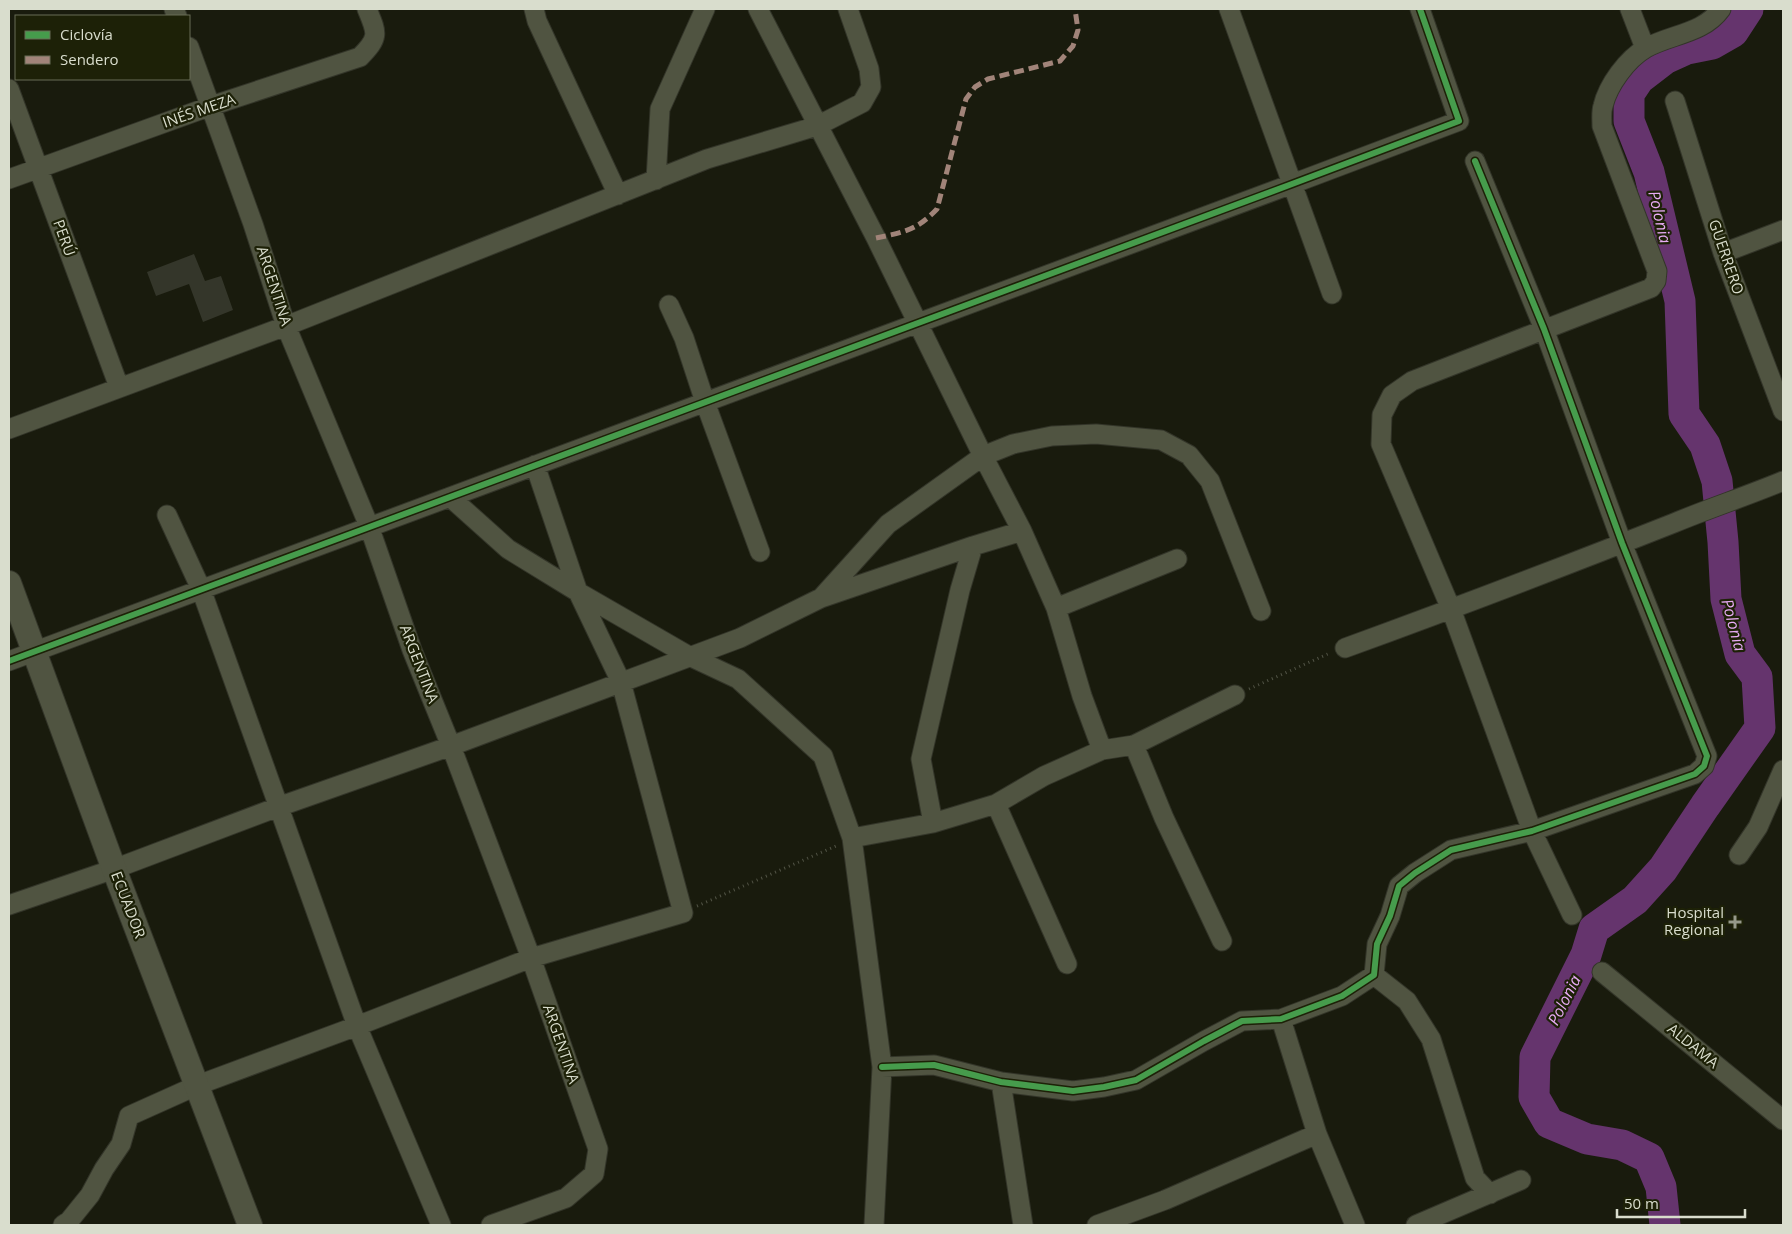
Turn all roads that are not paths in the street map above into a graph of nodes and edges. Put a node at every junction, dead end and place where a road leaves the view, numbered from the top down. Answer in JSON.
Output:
{"nodes":[{"id":1,"x":367,"y":9,"type":"edge"},
{"id":2,"x":534,"y":9,"type":"edge"},
{"id":3,"x":705,"y":9,"type":"edge"},
{"id":4,"x":758,"y":9,"type":"edge"},
{"id":5,"x":848,"y":9,"type":"edge"},
{"id":6,"x":1229,"y":9,"type":"edge"},
{"id":7,"x":1420,"y":9,"type":"edge"},
{"id":8,"x":1630,"y":9,"type":"edge"},
{"id":9,"x":1720,"y":9,"type":"edge"},
{"id":10,"x":1645,"y":48,"type":"junction"},
{"id":11,"x":190,"y":50,"type":"edge"},
{"id":12,"x":9,"y":89,"type":"edge"},
{"id":13,"x":1675,"y":101,"type":"dead end"},
{"id":14,"x":211,"y":106,"type":"junction"},
{"id":15,"x":817,"y":126,"type":"junction"},
{"id":16,"x":1475,"y":161,"type":"dead end"},
{"id":17,"x":38,"y":169,"type":"junction"},
{"id":18,"x":9,"y":179,"type":"edge"},
{"id":19,"x":656,"y":180,"type":"junction"},
{"id":20,"x":1292,"y":184,"type":"junction"},
{"id":21,"x":618,"y":196,"type":"junction"},
{"id":22,"x":1783,"y":230,"type":"edge"},
{"id":23,"x":1723,"y":253,"type":"junction"},
{"id":24,"x":1332,"y":294,"type":"dead end"},
{"id":25,"x":669,"y":305,"type":"dead end"},
{"id":26,"x":918,"y":324,"type":"junction"},
{"id":27,"x":286,"y":326,"type":"junction"},
{"id":28,"x":1544,"y":329,"type":"junction"},
{"id":29,"x":119,"y":387,"type":"junction"},
{"id":30,"x":705,"y":402,"type":"junction"},
{"id":31,"x":1783,"y":411,"type":"edge"},
{"id":32,"x":9,"y":429,"type":"edge"},
{"id":33,"x":982,"y":456,"type":"junction"},
{"id":34,"x":535,"y":465,"type":"junction"},
{"id":35,"x":1783,"y":481,"type":"edge"},
{"id":36,"x":450,"y":497,"type":"junction"},
{"id":37,"x":167,"y":514,"type":"dead end"},
{"id":38,"x":369,"y":526,"type":"junction"},
{"id":39,"x":1022,"y":532,"type":"junction"},
{"id":40,"x":1622,"y":543,"type":"junction"},
{"id":41,"x":973,"y":546,"type":"junction"},
{"id":42,"x":760,"y":552,"type":"dead end"},
{"id":43,"x":1177,"y":559,"type":"dead end"},
{"id":44,"x":9,"y":583,"type":"edge"},
{"id":45,"x":201,"y":589,"type":"junction"},
{"id":46,"x":578,"y":592,"type":"junction"},
{"id":47,"x":821,"y":598,"type":"junction"},
{"id":48,"x":1056,"y":608,"type":"junction"},
{"id":49,"x":1452,"y":609,"type":"junction"},
{"id":50,"x":1261,"y":611,"type":"dead end"},
{"id":51,"x":1345,"y":648,"type":"road end"},
{"id":52,"x":35,"y":651,"type":"junction"},
{"id":53,"x":689,"y":656,"type":"junction"},
{"id":54,"x":9,"y":661,"type":"edge"},
{"id":55,"x":622,"y":682,"type":"junction"},
{"id":56,"x":1235,"y":695,"type":"road end"},
{"id":57,"x":1134,"y":745,"type":"junction"},
{"id":58,"x":451,"y":746,"type":"junction"},
{"id":59,"x":1102,"y":750,"type":"junction"},
{"id":60,"x":1783,"y":770,"type":"edge"},
{"id":61,"x":996,"y":804,"type":"junction"},
{"id":62,"x":278,"y":807,"type":"junction"},
{"id":63,"x":933,"y":823,"type":"junction"},
{"id":64,"x":1532,"y":831,"type":"junction"},
{"id":65,"x":852,"y":838,"type":"junction"},
{"id":66,"x":1739,"y":856,"type":"dead end"},
{"id":67,"x":114,"y":869,"type":"junction"},
{"id":68,"x":9,"y":905,"type":"edge"},
{"id":69,"x":1572,"y":915,"type":"dead end"},
{"id":70,"x":1222,"y":941,"type":"dead end"},
{"id":71,"x":531,"y":958,"type":"junction"},
{"id":72,"x":1067,"y":964,"type":"dead end"},
{"id":73,"x":1602,"y":972,"type":"dead end"},
{"id":74,"x":1374,"y":975,"type":"junction"},
{"id":75,"x":1281,"y":1019,"type":"junction"},
{"id":76,"x":357,"y":1026,"type":"junction"},
{"id":77,"x":882,"y":1067,"type":"junction"},
{"id":78,"x":1001,"y":1082,"type":"junction"},
{"id":79,"x":198,"y":1085,"type":"junction"},
{"id":80,"x":1783,"y":1120,"type":"edge"},
{"id":81,"x":1317,"y":1134,"type":"junction"},
{"id":82,"x":1521,"y":1180,"type":"dead end"},
{"id":83,"x":1490,"y":1194,"type":"junction"},
{"id":84,"x":63,"y":1225,"type":"edge"},
{"id":85,"x":250,"y":1225,"type":"edge"},
{"id":86,"x":441,"y":1225,"type":"edge"},
{"id":87,"x":491,"y":1225,"type":"edge"},
{"id":88,"x":874,"y":1225,"type":"edge"},
{"id":89,"x":1023,"y":1225,"type":"edge"},
{"id":90,"x":1097,"y":1225,"type":"edge"},
{"id":91,"x":1355,"y":1225,"type":"edge"},
{"id":92,"x":1416,"y":1225,"type":"edge"}],
"edges":[{"from":1,"to":14,"type":"street","name":"INÉS MEZA"},
{"from":2,"to":21,"type":"street"},
{"from":3,"to":19,"type":"street"},
{"from":4,"to":15,"type":"street"},
{"from":5,"to":15,"type":"street"},
{"from":6,"to":20,"type":"street"},
{"from":7,"to":20,"type":"street"},
{"from":8,"to":10,"type":"street"},
{"from":9,"to":10,"type":"street"},
{"from":10,"to":28,"type":"street"},
{"from":11,"to":14,"type":"street","name":"ARGENTINA"},
{"from":12,"to":17,"type":"street","name":"PERÚ"},
{"from":13,"to":23,"type":"street","name":"GUERRERO"},
{"from":14,"to":17,"type":"street","name":"INÉS MEZA"},
{"from":14,"to":27,"type":"street","name":"ARGENTINA"},
{"from":15,"to":19,"type":"street"},
{"from":15,"to":26,"type":"street"},
{"from":16,"to":28,"type":"street"},
{"from":17,"to":18,"type":"street","name":"INÉS MEZA"},
{"from":17,"to":29,"type":"street","name":"PERÚ"},
{"from":19,"to":21,"type":"street"},
{"from":20,"to":24,"type":"street"},
{"from":20,"to":26,"type":"street"},
{"from":21,"to":27,"type":"street"},
{"from":22,"to":23,"type":"street"},
{"from":23,"to":31,"type":"street","name":"GUERRERO"},
{"from":25,"to":30,"type":"street"},
{"from":26,"to":30,"type":"street"},
{"from":26,"to":33,"type":"street"},
{"from":27,"to":29,"type":"street"},
{"from":27,"to":38,"type":"street","name":"ARGENTINA"},
{"from":28,"to":40,"type":"street"},
{"from":28,"to":49,"type":"street"},
{"from":29,"to":32,"type":"street"},
{"from":30,"to":34,"type":"street"},
{"from":30,"to":42,"type":"street"},
{"from":33,"to":39,"type":"street"},
{"from":33,"to":47,"type":"street"},
{"from":33,"to":50,"type":"street"},
{"from":34,"to":36,"type":"street"},
{"from":34,"to":46,"type":"street"},
{"from":35,"to":40,"type":"street"},
{"from":36,"to":38,"type":"street"},
{"from":36,"to":46,"type":"street"},
{"from":37,"to":45,"type":"street"},
{"from":38,"to":45,"type":"street"},
{"from":38,"to":58,"type":"street","name":"ARGENTINA"},
{"from":39,"to":41,"type":"street"},
{"from":39,"to":48,"type":"street"},
{"from":40,"to":49,"type":"street"},
{"from":40,"to":64,"type":"street"},
{"from":41,"to":47,"type":"street"},
{"from":41,"to":63,"type":"street"},
{"from":43,"to":48,"type":"street"},
{"from":44,"to":52,"type":"street","name":"ECUADOR"},
{"from":45,"to":52,"type":"street"},
{"from":45,"to":62,"type":"street"},
{"from":46,"to":53,"type":"street"},
{"from":46,"to":55,"type":"street"},
{"from":47,"to":53,"type":"street"},
{"from":48,"to":59,"type":"street"},
{"from":49,"to":51,"type":"street"},
{"from":49,"to":64,"type":"street"},
{"from":52,"to":54,"type":"street"},
{"from":52,"to":67,"type":"street","name":"ECUADOR"},
{"from":53,"to":55,"type":"street"},
{"from":53,"to":65,"type":"street"},
{"from":55,"to":58,"type":"street"},
{"from":55,"to":71,"type":"street"},
{"from":56,"to":57,"type":"street"},
{"from":57,"to":59,"type":"street"},
{"from":57,"to":70,"type":"street"},
{"from":58,"to":62,"type":"street"},
{"from":58,"to":71,"type":"street","name":"ARGENTINA"},
{"from":59,"to":61,"type":"street"},
{"from":60,"to":66,"type":"street"},
{"from":61,"to":63,"type":"street"},
{"from":61,"to":72,"type":"street"},
{"from":62,"to":67,"type":"street"},
{"from":62,"to":76,"type":"street"},
{"from":63,"to":65,"type":"street"},
{"from":64,"to":69,"type":"street"},
{"from":64,"to":74,"type":"street"},
{"from":65,"to":77,"type":"street"},
{"from":67,"to":68,"type":"street"},
{"from":67,"to":79,"type":"street","name":"ECUADOR"},
{"from":71,"to":76,"type":"street"},
{"from":71,"to":87,"type":"street","name":"ARGENTINA"},
{"from":73,"to":80,"type":"street","name":"ALDAMA"},
{"from":74,"to":75,"type":"street"},
{"from":74,"to":83,"type":"street"},
{"from":75,"to":78,"type":"street"},
{"from":75,"to":81,"type":"street"},
{"from":76,"to":79,"type":"street"},
{"from":76,"to":86,"type":"street"},
{"from":77,"to":78,"type":"street"},
{"from":77,"to":88,"type":"street"},
{"from":78,"to":89,"type":"street"},
{"from":79,"to":84,"type":"street"},
{"from":79,"to":85,"type":"street","name":"ECUADOR"},
{"from":81,"to":90,"type":"street"},
{"from":81,"to":91,"type":"street"},
{"from":82,"to":83,"type":"street"},
{"from":83,"to":92,"type":"street"}]}
